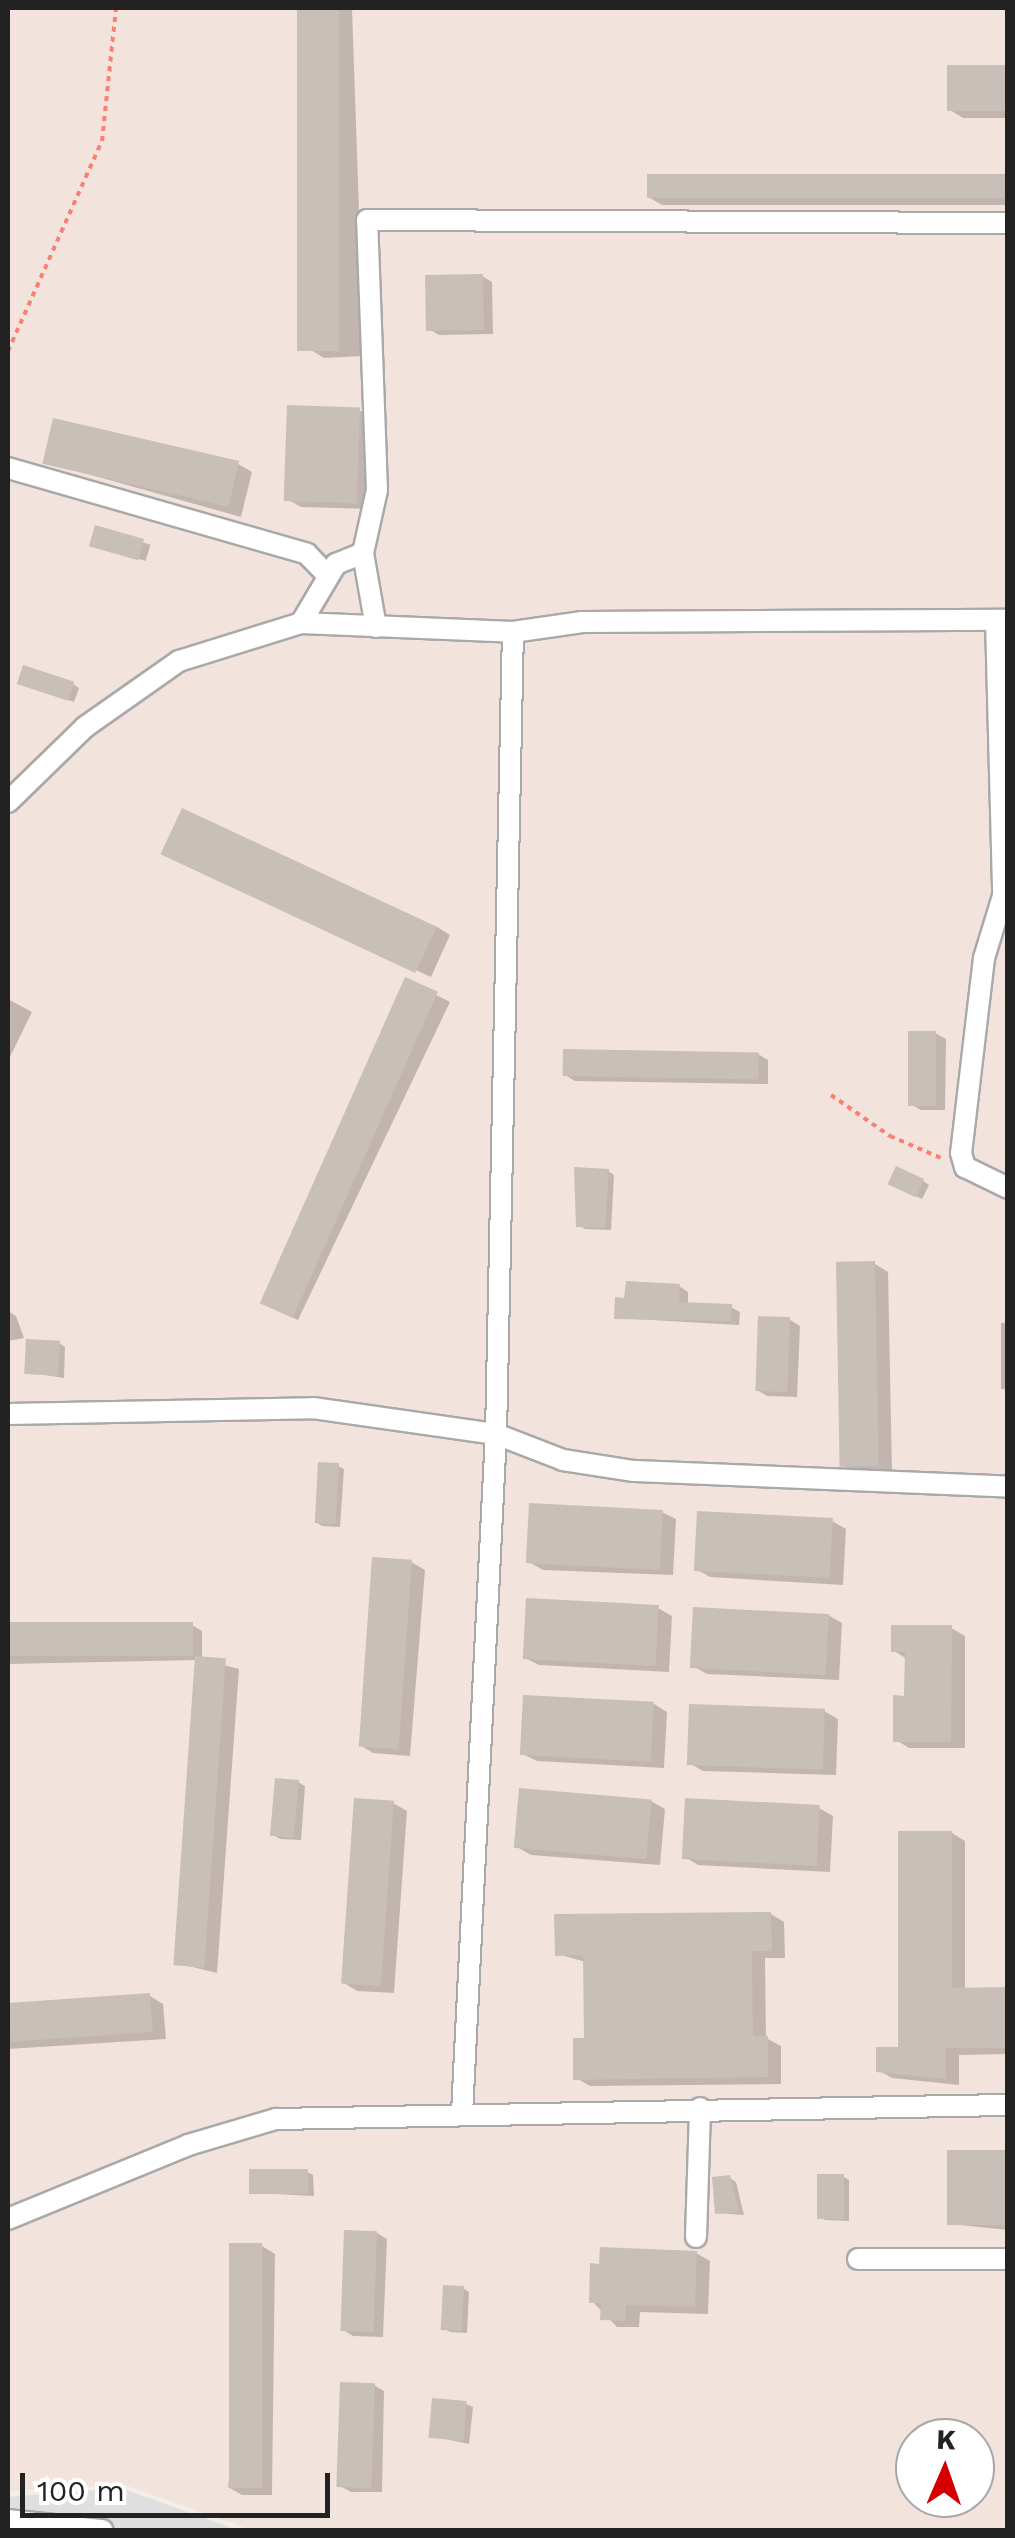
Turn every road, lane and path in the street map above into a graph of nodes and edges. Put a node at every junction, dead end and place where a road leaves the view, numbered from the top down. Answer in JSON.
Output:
{"nodes":[{"id":1,"x":116,"y":8,"type":"edge"},
{"id":2,"x":1008,"y":223,"type":"edge"},
{"id":3,"x":8,"y":351,"type":"edge"},
{"id":4,"x":8,"y":468,"type":"edge"},
{"id":5,"x":363,"y":553,"type":"junction"},
{"id":6,"x":326,"y":575,"type":"junction"},
{"id":7,"x":1002,"y":620,"type":"edge"},
{"id":8,"x":301,"y":622,"type":"junction"},
{"id":9,"x":376,"y":627,"type":"junction"},
{"id":10,"x":513,"y":632,"type":"junction"},
{"id":11,"x":8,"y":802,"type":"edge"},
{"id":12,"x":831,"y":1095,"type":"dead end"},
{"id":13,"x":965,"y":1166,"type":"junction"},
{"id":14,"x":1008,"y":1188,"type":"edge"},
{"id":15,"x":8,"y":1414,"type":"edge"},
{"id":16,"x":496,"y":1434,"type":"junction"},
{"id":17,"x":1008,"y":1488,"type":"edge"},
{"id":18,"x":1008,"y":2105,"type":"edge"},
{"id":19,"x":700,"y":2108,"type":"junction"},
{"id":20,"x":462,"y":2114,"type":"junction"},
{"id":21,"x":8,"y":2219,"type":"edge"},
{"id":22,"x":696,"y":2236,"type":"dead end"},
{"id":23,"x":858,"y":2259,"type":"dead end"},
{"id":24,"x":1008,"y":2259,"type":"edge"},
{"id":25,"x":8,"y":2520,"type":"edge"},
{"id":26,"x":102,"y":2530,"type":"edge"}],
"edges":[{"from":1,"to":3,"type":"path"},
{"from":2,"to":5,"type":"street"},
{"from":4,"to":6,"type":"street"},
{"from":5,"to":6,"type":"street"},
{"from":5,"to":9,"type":"street"},
{"from":6,"to":8,"type":"street"},
{"from":7,"to":10,"type":"street"},
{"from":7,"to":13,"type":"street"},
{"from":8,"to":9,"type":"street"},
{"from":8,"to":11,"type":"street"},
{"from":9,"to":10,"type":"street"},
{"from":10,"to":16,"type":"street"},
{"from":12,"to":13,"type":"path"},
{"from":13,"to":14,"type":"street"},
{"from":15,"to":16,"type":"street"},
{"from":16,"to":17,"type":"street"},
{"from":16,"to":20,"type":"street"},
{"from":18,"to":19,"type":"street"},
{"from":19,"to":20,"type":"street"},
{"from":19,"to":22,"type":"street"},
{"from":20,"to":21,"type":"street"},
{"from":23,"to":24,"type":"street"},
{"from":25,"to":26,"type":"street"}]}
